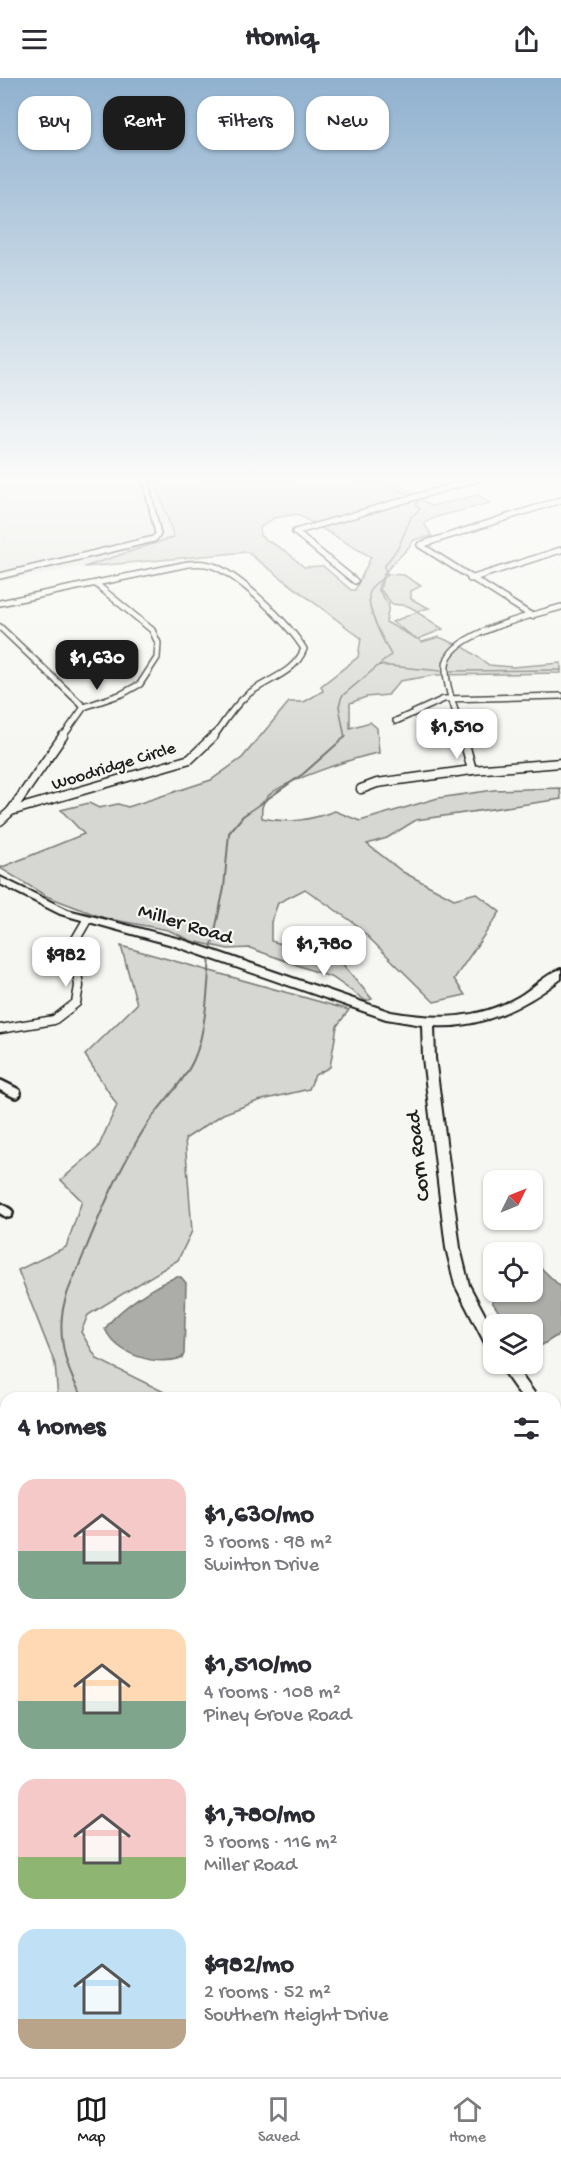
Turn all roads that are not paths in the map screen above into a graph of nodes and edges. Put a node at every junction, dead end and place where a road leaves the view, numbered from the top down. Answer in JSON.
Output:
{"nodes":[{"id":1,"x":20,"y":571,"type":"edge"},
{"id":2,"x":154,"y":571,"type":"edge"},
{"id":3,"x":220,"y":571,"type":"edge"},
{"id":4,"x":343,"y":571,"type":"edge"},
{"id":5,"x":458,"y":571,"type":"edge"},
{"id":6,"x":494,"y":571,"type":"edge"},
{"id":7,"x":0,"y":576,"type":"edge"},
{"id":8,"x":470,"y":579,"type":"junction"},
{"id":9,"x":355,"y":581,"type":"dead end"},
{"id":10,"x":96,"y":584,"type":"junction"},
{"id":11,"x":0,"y":603,"type":"edge"},
{"id":12,"x":561,"y":607,"type":"edge"},
{"id":13,"x":532,"y":616,"type":"junction"},
{"id":14,"x":0,"y":627,"type":"edge"},
{"id":15,"x":561,"y":696,"type":"edge"},
{"id":16,"x":453,"y":698,"type":"junction"},
{"id":17,"x":84,"y":707,"type":"junction"},
{"id":18,"x":396,"y":721,"type":"dead end"},
{"id":19,"x":561,"y":763,"type":"edge"},
{"id":20,"x":472,"y":770,"type":"junction"},
{"id":21,"x":361,"y":789,"type":"dead end"},
{"id":22,"x":11,"y":811,"type":"junction"},
{"id":23,"x":0,"y":821,"type":"edge"},
{"id":24,"x":0,"y":880,"type":"edge"},
{"id":25,"x":87,"y":920,"type":"junction"},
{"id":26,"x":561,"y":973,"type":"edge"},
{"id":27,"x":428,"y":1023,"type":"junction"},
{"id":28,"x":0,"y":1029,"type":"edge"},
{"id":29,"x":0,"y":1085,"type":"edge"},
{"id":30,"x":16,"y":1093,"type":"dead end"},
{"id":31,"x":483,"y":1326,"type":"edge"},
{"id":32,"x":513,"y":1374,"type":"edge"},
{"id":33,"x":526,"y":1392,"type":"edge"}],
"edges":[{"from":1,"to":7,"type":"street"},
{"from":2,"to":10,"type":"street","name":"Woodridge Circle"},
{"from":3,"to":22,"type":"street","name":"Woodridge Circle"},
{"from":4,"to":9,"type":"street"},
{"from":5,"to":8,"type":"street"},
{"from":6,"to":8,"type":"street"},
{"from":8,"to":13,"type":"street"},
{"from":10,"to":11,"type":"street","name":"Woodridge Circle"},
{"from":10,"to":17,"type":"street"},
{"from":12,"to":13,"type":"street"},
{"from":13,"to":16,"type":"street"},
{"from":14,"to":17,"type":"street"},
{"from":15,"to":16,"type":"street"},
{"from":16,"to":18,"type":"street"},
{"from":16,"to":20,"type":"street"},
{"from":17,"to":22,"type":"street"},
{"from":19,"to":20,"type":"street"},
{"from":20,"to":21,"type":"street"},
{"from":22,"to":23,"type":"street"},
{"from":24,"to":25,"type":"street","name":"Miller Road"},
{"from":25,"to":27,"type":"street","name":"Miller Road"},
{"from":25,"to":28,"type":"street"},
{"from":26,"to":27,"type":"street","name":"Miller Road"},
{"from":27,"to":31,"type":"street","name":"Corn Road"},
{"from":29,"to":30,"type":"street"},
{"from":32,"to":33,"type":"street"}]}
